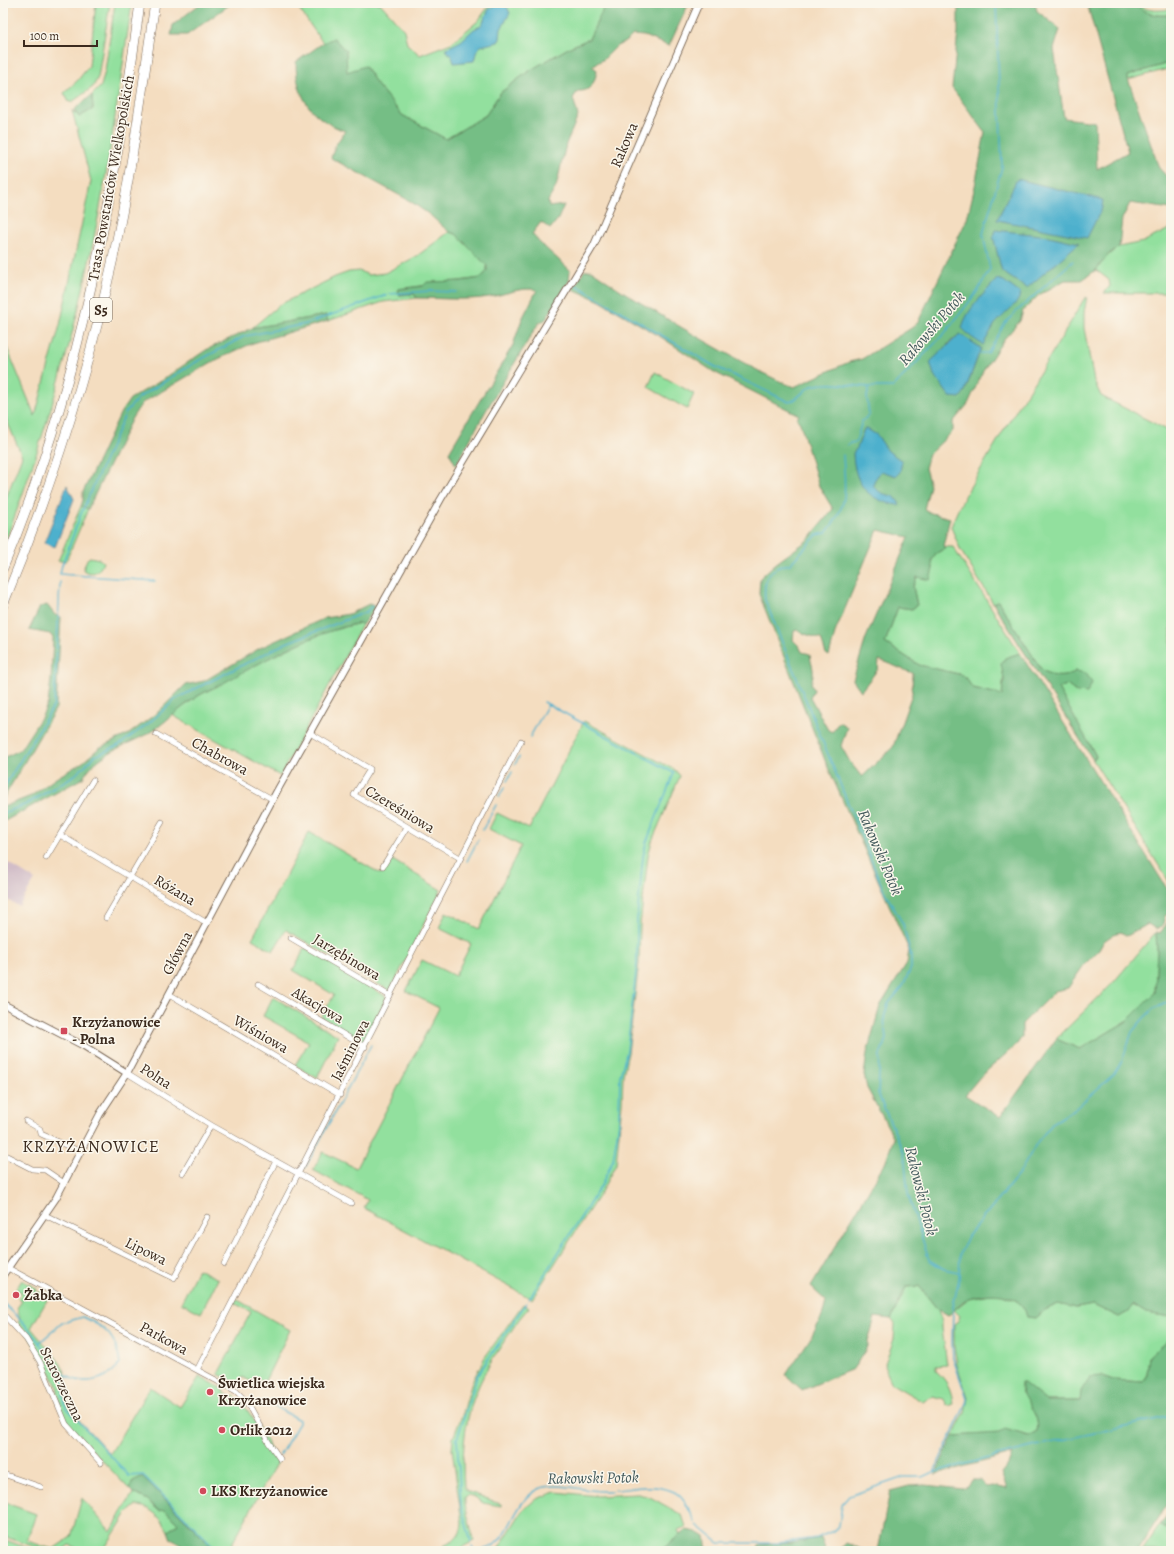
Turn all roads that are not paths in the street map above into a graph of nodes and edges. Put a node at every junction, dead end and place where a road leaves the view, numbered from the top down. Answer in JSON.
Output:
{"nodes":[{"id":1,"x":140,"y":3,"type":"edge"},
{"id":2,"x":154,"y":3,"type":"edge"},
{"id":3,"x":699,"y":3,"type":"edge"},
{"id":4,"x":3,"y":568,"type":"edge"},
{"id":5,"x":3,"y":605,"type":"edge"},
{"id":6,"x":310,"y":733,"type":"junction"},
{"id":7,"x":156,"y":734,"type":"dead end"},
{"id":8,"x":521,"y":741,"type":"dead end"},
{"id":9,"x":93,"y":780,"type":"dead end"},
{"id":10,"x":272,"y":799,"type":"junction"},
{"id":11,"x":162,"y":822,"type":"dead end"},
{"id":12,"x":407,"y":827,"type":"junction"},
{"id":13,"x":60,"y":835,"type":"junction"},
{"id":14,"x":46,"y":858,"type":"dead end"},
{"id":15,"x":460,"y":858,"type":"junction"},
{"id":16,"x":383,"y":866,"type":"dead end"},
{"id":17,"x":130,"y":876,"type":"junction"},
{"id":18,"x":106,"y":918,"type":"dead end"},
{"id":19,"x":207,"y":923,"type":"junction"},
{"id":20,"x":291,"y":938,"type":"dead end"},
{"id":21,"x":258,"y":984,"type":"dead end"},
{"id":22,"x":169,"y":994,"type":"junction"},
{"id":23,"x":390,"y":996,"type":"junction"},
{"id":24,"x":3,"y":1004,"type":"edge"},
{"id":25,"x":365,"y":1047,"type":"junction"},
{"id":26,"x":128,"y":1073,"type":"junction"},
{"id":27,"x":340,"y":1095,"type":"junction"},
{"id":28,"x":26,"y":1121,"type":"dead end"},
{"id":29,"x":211,"y":1125,"type":"junction"},
{"id":30,"x":81,"y":1152,"type":"junction"},
{"id":31,"x":3,"y":1154,"type":"edge"},
{"id":32,"x":276,"y":1161,"type":"junction"},
{"id":33,"x":183,"y":1173,"type":"dead end"},
{"id":34,"x":298,"y":1174,"type":"junction"},
{"id":35,"x":64,"y":1183,"type":"junction"},
{"id":36,"x":351,"y":1203,"type":"dead end"},
{"id":37,"x":45,"y":1215,"type":"junction"},
{"id":38,"x":207,"y":1217,"type":"dead end"},
{"id":39,"x":224,"y":1264,"type":"dead end"},
{"id":40,"x":8,"y":1268,"type":"junction"},
{"id":41,"x":3,"y":1275,"type":"edge"},
{"id":42,"x":3,"y":1314,"type":"edge"},
{"id":43,"x":197,"y":1370,"type":"junction"},
{"id":44,"x":280,"y":1459,"type":"dead end"},
{"id":45,"x":101,"y":1463,"type":"dead end"},
{"id":46,"x":3,"y":1474,"type":"edge"},
{"id":47,"x":42,"y":1487,"type":"dead end"}],
"edges":[{"from":1,"to":4,"type":"highway","name":"Trasa Powstańców Wielkopolskich","number":"S5"},
{"from":2,"to":5,"type":"highway","name":"Trasa Powstańców Wielkopolskich","number":"S5"},
{"from":3,"to":6,"type":"street","name":"Rakowa"},
{"from":6,"to":10,"type":"street","name":"Główna"},
{"from":6,"to":12,"type":"street","name":"Czereśniowa"},
{"from":7,"to":10,"type":"street","name":"Chabrowa"},
{"from":8,"to":15,"type":"street","name":"Jaśminowa"},
{"from":9,"to":13,"type":"street"},
{"from":10,"to":19,"type":"street","name":"Główna"},
{"from":11,"to":17,"type":"street"},
{"from":12,"to":15,"type":"street","name":"Czereśniowa"},
{"from":12,"to":16,"type":"street"},
{"from":13,"to":14,"type":"street"},
{"from":13,"to":17,"type":"street","name":"Różana"},
{"from":15,"to":23,"type":"street","name":"Jaśminowa"},
{"from":17,"to":18,"type":"street"},
{"from":17,"to":19,"type":"street","name":"Różana"},
{"from":19,"to":22,"type":"street","name":"Główna"},
{"from":20,"to":23,"type":"street","name":"Jarzębinowa"},
{"from":21,"to":25,"type":"street","name":"Akacjowa"},
{"from":22,"to":26,"type":"street","name":"Główna"},
{"from":22,"to":27,"type":"street","name":"Wiśniowa"},
{"from":23,"to":25,"type":"street","name":"Jaśminowa"},
{"from":24,"to":26,"type":"street","name":"Polna"},
{"from":25,"to":27,"type":"street","name":"Jaśminowa"},
{"from":26,"to":29,"type":"street","name":"Polna"},
{"from":26,"to":30,"type":"street","name":"Główna"},
{"from":27,"to":34,"type":"street","name":"Jaśminowa"},
{"from":28,"to":30,"type":"street"},
{"from":29,"to":32,"type":"street","name":"Polna"},
{"from":29,"to":33,"type":"street"},
{"from":30,"to":35,"type":"street","name":"Główna"},
{"from":31,"to":35,"type":"street"},
{"from":32,"to":34,"type":"street","name":"Polna"},
{"from":32,"to":39,"type":"street"},
{"from":34,"to":36,"type":"street","name":"Polna"},
{"from":34,"to":43,"type":"street","name":"Jaśminowa"},
{"from":35,"to":37,"type":"street","name":"Główna"},
{"from":37,"to":38,"type":"street","name":"Lipowa"},
{"from":37,"to":40,"type":"street","name":"Główna"},
{"from":40,"to":41,"type":"street","name":"Główna"},
{"from":40,"to":43,"type":"street","name":"Parkowa"},
{"from":42,"to":45,"type":"street","name":"Starorzeczna"},
{"from":43,"to":44,"type":"street","name":"Parkowa"},
{"from":46,"to":47,"type":"street"}]}
